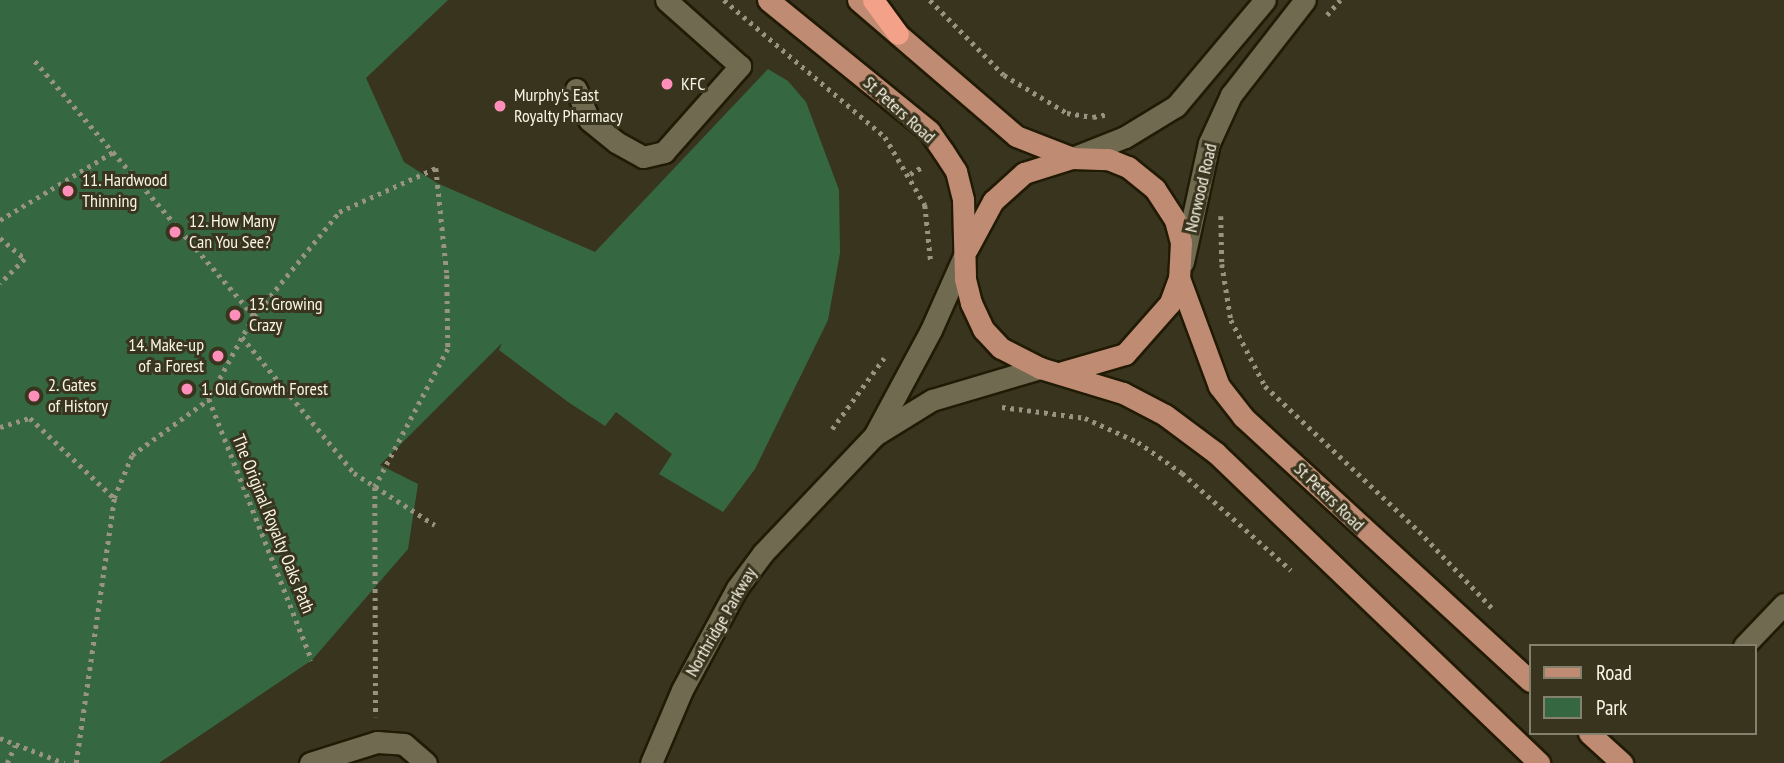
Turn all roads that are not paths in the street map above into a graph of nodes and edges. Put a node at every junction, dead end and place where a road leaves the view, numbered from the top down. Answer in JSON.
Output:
{"nodes":[{"id":1,"x":666,"y":0,"type":"edge"},
{"id":2,"x":768,"y":0,"type":"edge"},
{"id":3,"x":858,"y":0,"type":"edge"},
{"id":4,"x":873,"y":0,"type":"edge"},
{"id":5,"x":1265,"y":0,"type":"edge"},
{"id":6,"x":1305,"y":0,"type":"edge"},
{"id":7,"x":898,"y":33,"type":"junction"},
{"id":8,"x":576,"y":89,"type":"dead end"},
{"id":9,"x":1072,"y":158,"type":"junction"},
{"id":10,"x":964,"y":256,"type":"junction"},
{"id":11,"x":1179,"y":278,"type":"junction"},
{"id":12,"x":1040,"y":368,"type":"junction"},
{"id":13,"x":874,"y":436,"type":"junction"},
{"id":14,"x":1784,"y":604,"type":"edge"},
{"id":15,"x":1746,"y":644,"type":"edge"},
{"id":16,"x":1528,"y":679,"type":"edge"},
{"id":17,"x":1590,"y":735,"type":"edge"},
{"id":18,"x":310,"y":763,"type":"edge"},
{"id":19,"x":426,"y":763,"type":"edge"},
{"id":20,"x":650,"y":763,"type":"edge"},
{"id":21,"x":1539,"y":763,"type":"edge"},
{"id":22,"x":1622,"y":763,"type":"edge"}],
"edges":[{"from":1,"to":8,"type":"street"},
{"from":2,"to":10,"type":"main road","name":"St Peters Road"},
{"from":3,"to":7,"type":"main road"},
{"from":4,"to":7,"type":"highway"},
{"from":5,"to":9,"type":"street"},
{"from":6,"to":11,"type":"street","name":"Norwood Road"},
{"from":7,"to":9,"type":"main road"},
{"from":9,"to":10,"type":"main road"},
{"from":9,"to":11,"type":"main road"},
{"from":10,"to":12,"type":"main road"},
{"from":10,"to":13,"type":"street","name":"Northridge Parkway"},
{"from":11,"to":12,"type":"main road"},
{"from":11,"to":16,"type":"main road","name":"St Peters Road"},
{"from":12,"to":13,"type":"street","name":"Northridge Parkway"},
{"from":12,"to":21,"type":"main road"},
{"from":13,"to":20,"type":"street","name":"Northridge Parkway"},
{"from":14,"to":15,"type":"street"},
{"from":17,"to":22,"type":"main road"},
{"from":18,"to":19,"type":"street"}]}
